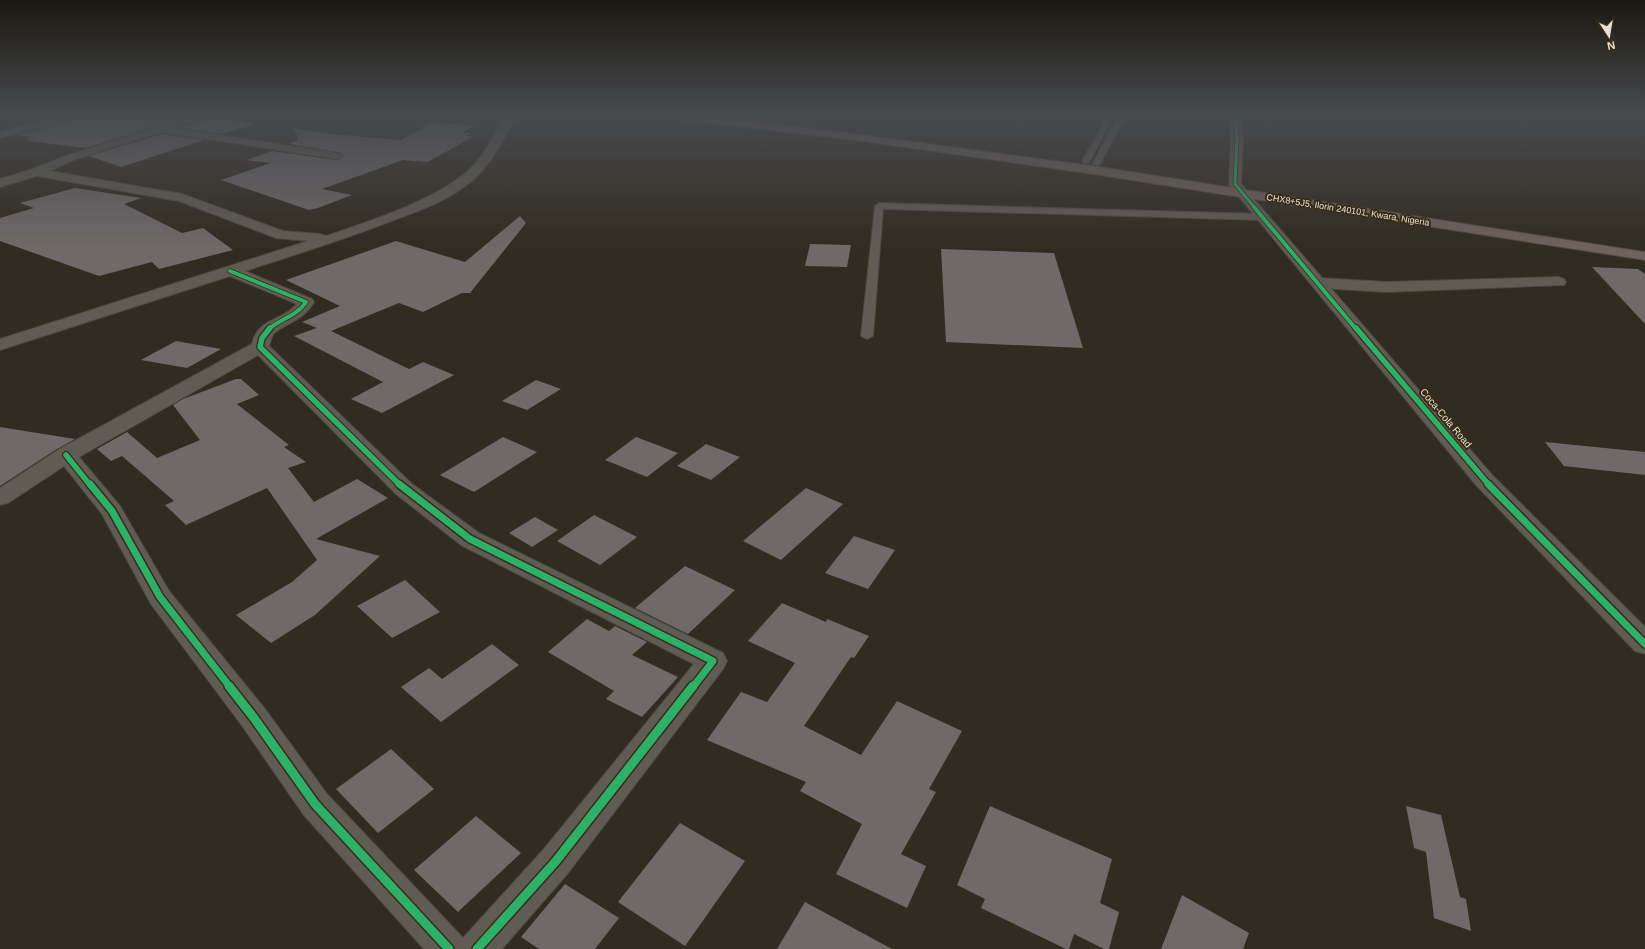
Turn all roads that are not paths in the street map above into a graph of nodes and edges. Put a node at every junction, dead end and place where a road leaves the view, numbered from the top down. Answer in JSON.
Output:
{"nodes":[{"id":1,"x":67,"y":159,"type":"edge"},
{"id":2,"x":484,"y":159,"type":"edge"},
{"id":3,"x":1020,"y":159,"type":"edge"},
{"id":4,"x":1072,"y":159,"type":"edge"},
{"id":5,"x":1094,"y":159,"type":"edge"},
{"id":6,"x":1238,"y":159,"type":"edge"},
{"id":7,"x":1092,"y":162,"type":"junction"},
{"id":8,"x":37,"y":172,"type":"junction"},
{"id":9,"x":0,"y":183,"type":"edge"},
{"id":10,"x":1239,"y":189,"type":"junction"},
{"id":11,"x":1265,"y":220,"type":"junction"},
{"id":12,"x":332,"y":239,"type":"junction"},
{"id":13,"x":1645,"y":246,"type":"edge"},
{"id":14,"x":1645,"y":256,"type":"edge"},
{"id":15,"x":230,"y":271,"type":"junction"},
{"id":16,"x":1558,"y":282,"type":"dead end"},
{"id":17,"x":1319,"y":283,"type":"junction"},
{"id":18,"x":867,"y":336,"type":"dead end"},
{"id":19,"x":0,"y":345,"type":"edge"},
{"id":20,"x":260,"y":347,"type":"junction"},
{"id":21,"x":66,"y":455,"type":"junction"},
{"id":22,"x":0,"y":498,"type":"edge"},
{"id":23,"x":1645,"y":644,"type":"edge"},
{"id":24,"x":449,"y":949,"type":"edge"},
{"id":25,"x":477,"y":949,"type":"edge"}],
"edges":[{"from":1,"to":8,"type":"street"},
{"from":2,"to":12,"type":"street"},
{"from":3,"to":10,"type":"main road","name":"CHX8+5J5, Ilorin 240101, Kwara, Nigeria"},
{"from":4,"to":7,"type":"main road","name":"CHX8+5J5, Ilorin 240101, Kwara, Nigeria"},
{"from":5,"to":7,"type":"lane"},
{"from":6,"to":10,"type":"street"},
{"from":7,"to":10,"type":"main road","name":"CHX8+5J5, Ilorin 240101, Kwara, Nigeria"},
{"from":8,"to":9,"type":"street"},
{"from":8,"to":12,"type":"street"},
{"from":10,"to":11,"type":"street","name":"Coca-Cola Road"},
{"from":10,"to":13,"type":"main road","name":"CHX8+5J5, Ilorin 240101, Kwara, Nigeria"},
{"from":10,"to":14,"type":"main road","name":"CHX8+5J5, Ilorin 240101, Kwara, Nigeria"},
{"from":11,"to":17,"type":"street","name":"Coca-Cola Road"},
{"from":11,"to":18,"type":"lane"},
{"from":12,"to":15,"type":"street"},
{"from":15,"to":19,"type":"street"},
{"from":15,"to":20,"type":"street"},
{"from":16,"to":17,"type":"street"},
{"from":17,"to":23,"type":"street","name":"Coca-Cola Road"},
{"from":20,"to":21,"type":"street"},
{"from":20,"to":25,"type":"street"},
{"from":21,"to":22,"type":"street"},
{"from":21,"to":24,"type":"street"}]}
